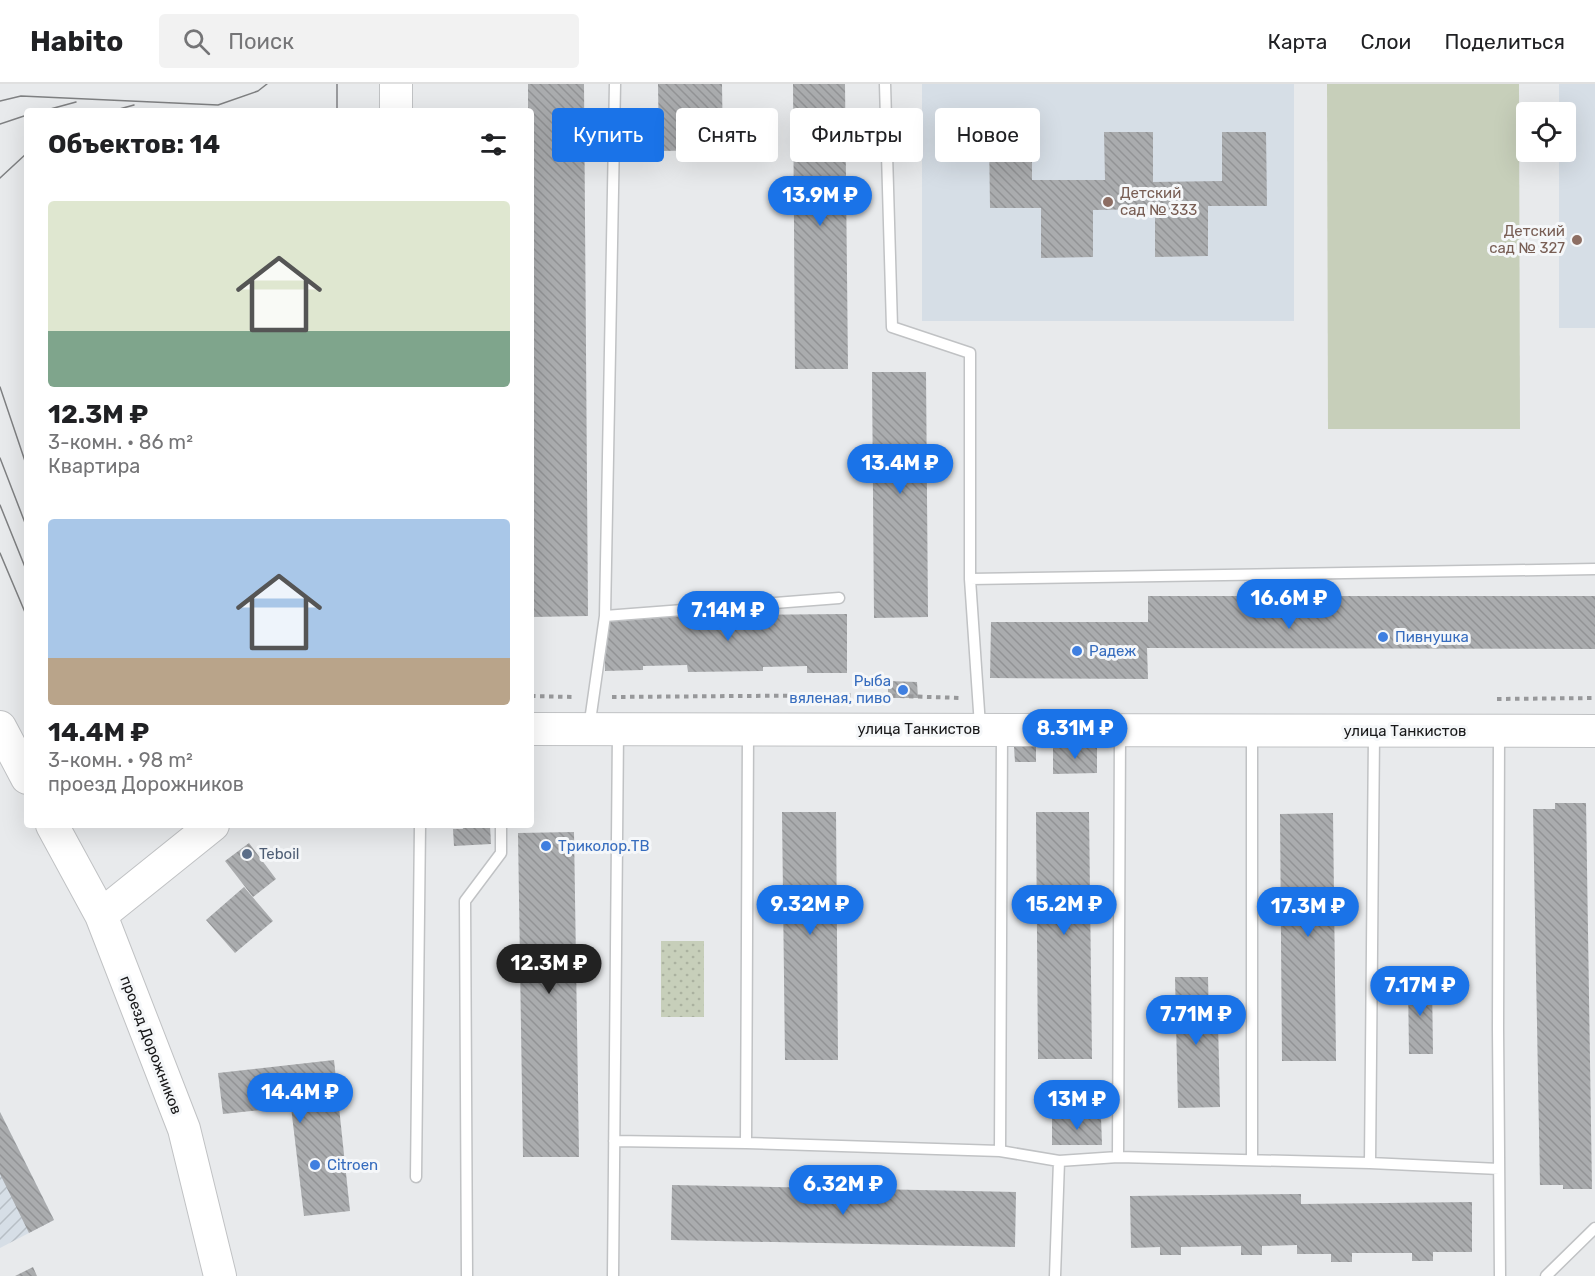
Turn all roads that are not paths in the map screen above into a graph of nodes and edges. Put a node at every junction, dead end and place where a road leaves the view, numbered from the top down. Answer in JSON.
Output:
{"nodes":[{"id":1,"x":396,"y":84,"type":"edge"},
{"id":2,"x":615,"y":84,"type":"edge"},
{"id":3,"x":885,"y":84,"type":"edge"},
{"id":4,"x":396,"y":108,"type":"edge"},
{"id":5,"x":1595,"y":569,"type":"edge"},
{"id":6,"x":970,"y":579,"type":"junction"},
{"id":7,"x":839,"y":598,"type":"dead end"},
{"id":8,"x":605,"y":616,"type":"junction"},
{"id":9,"x":0,"y":727,"type":"edge"},
{"id":10,"x":604,"y":728,"type":"junction"},
{"id":11,"x":748,"y":728,"type":"junction"},
{"id":12,"x":534,"y":729,"type":"edge"},
{"id":13,"x":991,"y":729,"type":"junction"},
{"id":14,"x":1120,"y":730,"type":"junction"},
{"id":15,"x":1252,"y":730,"type":"junction"},
{"id":16,"x":1374,"y":731,"type":"junction"},
{"id":17,"x":1499,"y":731,"type":"junction"},
{"id":18,"x":1595,"y":731,"type":"edge"},
{"id":19,"x":24,"y":772,"type":"edge"},
{"id":20,"x":54,"y":828,"type":"edge"},
{"id":21,"x":209,"y":828,"type":"edge"},
{"id":22,"x":420,"y":828,"type":"edge"},
{"id":23,"x":501,"y":828,"type":"edge"},
{"id":24,"x":101,"y":915,"type":"junction"},
{"id":25,"x":614,"y":1141,"type":"junction"},
{"id":26,"x":746,"y":1143,"type":"junction"},
{"id":27,"x":1000,"y":1151,"type":"junction"},
{"id":28,"x":1118,"y":1157,"type":"junction"},
{"id":29,"x":1252,"y":1160,"type":"junction"},
{"id":30,"x":1059,"y":1161,"type":"junction"},
{"id":31,"x":1370,"y":1163,"type":"junction"},
{"id":32,"x":1499,"y":1169,"type":"junction"},
{"id":33,"x":416,"y":1177,"type":"dead end"},
{"id":34,"x":1595,"y":1228,"type":"edge"},
{"id":35,"x":220,"y":1276,"type":"edge"},
{"id":36,"x":467,"y":1276,"type":"edge"},
{"id":37,"x":613,"y":1276,"type":"edge"},
{"id":38,"x":1055,"y":1276,"type":"edge"},
{"id":39,"x":1500,"y":1276,"type":"edge"},
{"id":40,"x":1546,"y":1276,"type":"edge"}],
"edges":[{"from":1,"to":4,"type":"main road"},
{"from":2,"to":8,"type":"lane"},
{"from":3,"to":6,"type":"lane"},
{"from":5,"to":6,"type":"lane"},
{"from":6,"to":13,"type":"lane"},
{"from":7,"to":8,"type":"lane"},
{"from":8,"to":10,"type":"lane"},
{"from":9,"to":19,"type":"main road"},
{"from":10,"to":11,"type":"main road","name":"улица Танкистов"},
{"from":10,"to":12,"type":"main road","name":"улица Танкистов"},
{"from":10,"to":25,"type":"lane"},
{"from":11,"to":13,"type":"main road","name":"улица Танкистов"},
{"from":11,"to":26,"type":"lane"},
{"from":13,"to":14,"type":"main road","name":"улица Танкистов"},
{"from":13,"to":27,"type":"lane"},
{"from":14,"to":15,"type":"main road","name":"улица Танкистов"},
{"from":14,"to":28,"type":"lane"},
{"from":15,"to":16,"type":"main road","name":"улица Танкистов"},
{"from":15,"to":29,"type":"lane"},
{"from":16,"to":17,"type":"main road","name":"улица Танкистов"},
{"from":16,"to":31,"type":"lane"},
{"from":17,"to":18,"type":"main road","name":"улица Танкистов"},
{"from":17,"to":32,"type":"lane"},
{"from":20,"to":24,"type":"main road","name":"проезд Дорожников"},
{"from":21,"to":24,"type":"main road"},
{"from":22,"to":33,"type":"lane"},
{"from":23,"to":36,"type":"lane"},
{"from":24,"to":35,"type":"main road","name":"проезд Дорожников"},
{"from":25,"to":26,"type":"lane"},
{"from":25,"to":37,"type":"lane"},
{"from":26,"to":27,"type":"lane"},
{"from":27,"to":30,"type":"lane"},
{"from":28,"to":29,"type":"lane"},
{"from":28,"to":30,"type":"lane"},
{"from":29,"to":31,"type":"lane"},
{"from":30,"to":38,"type":"lane"},
{"from":31,"to":32,"type":"lane"},
{"from":32,"to":39,"type":"lane"},
{"from":34,"to":40,"type":"lane"}]}
